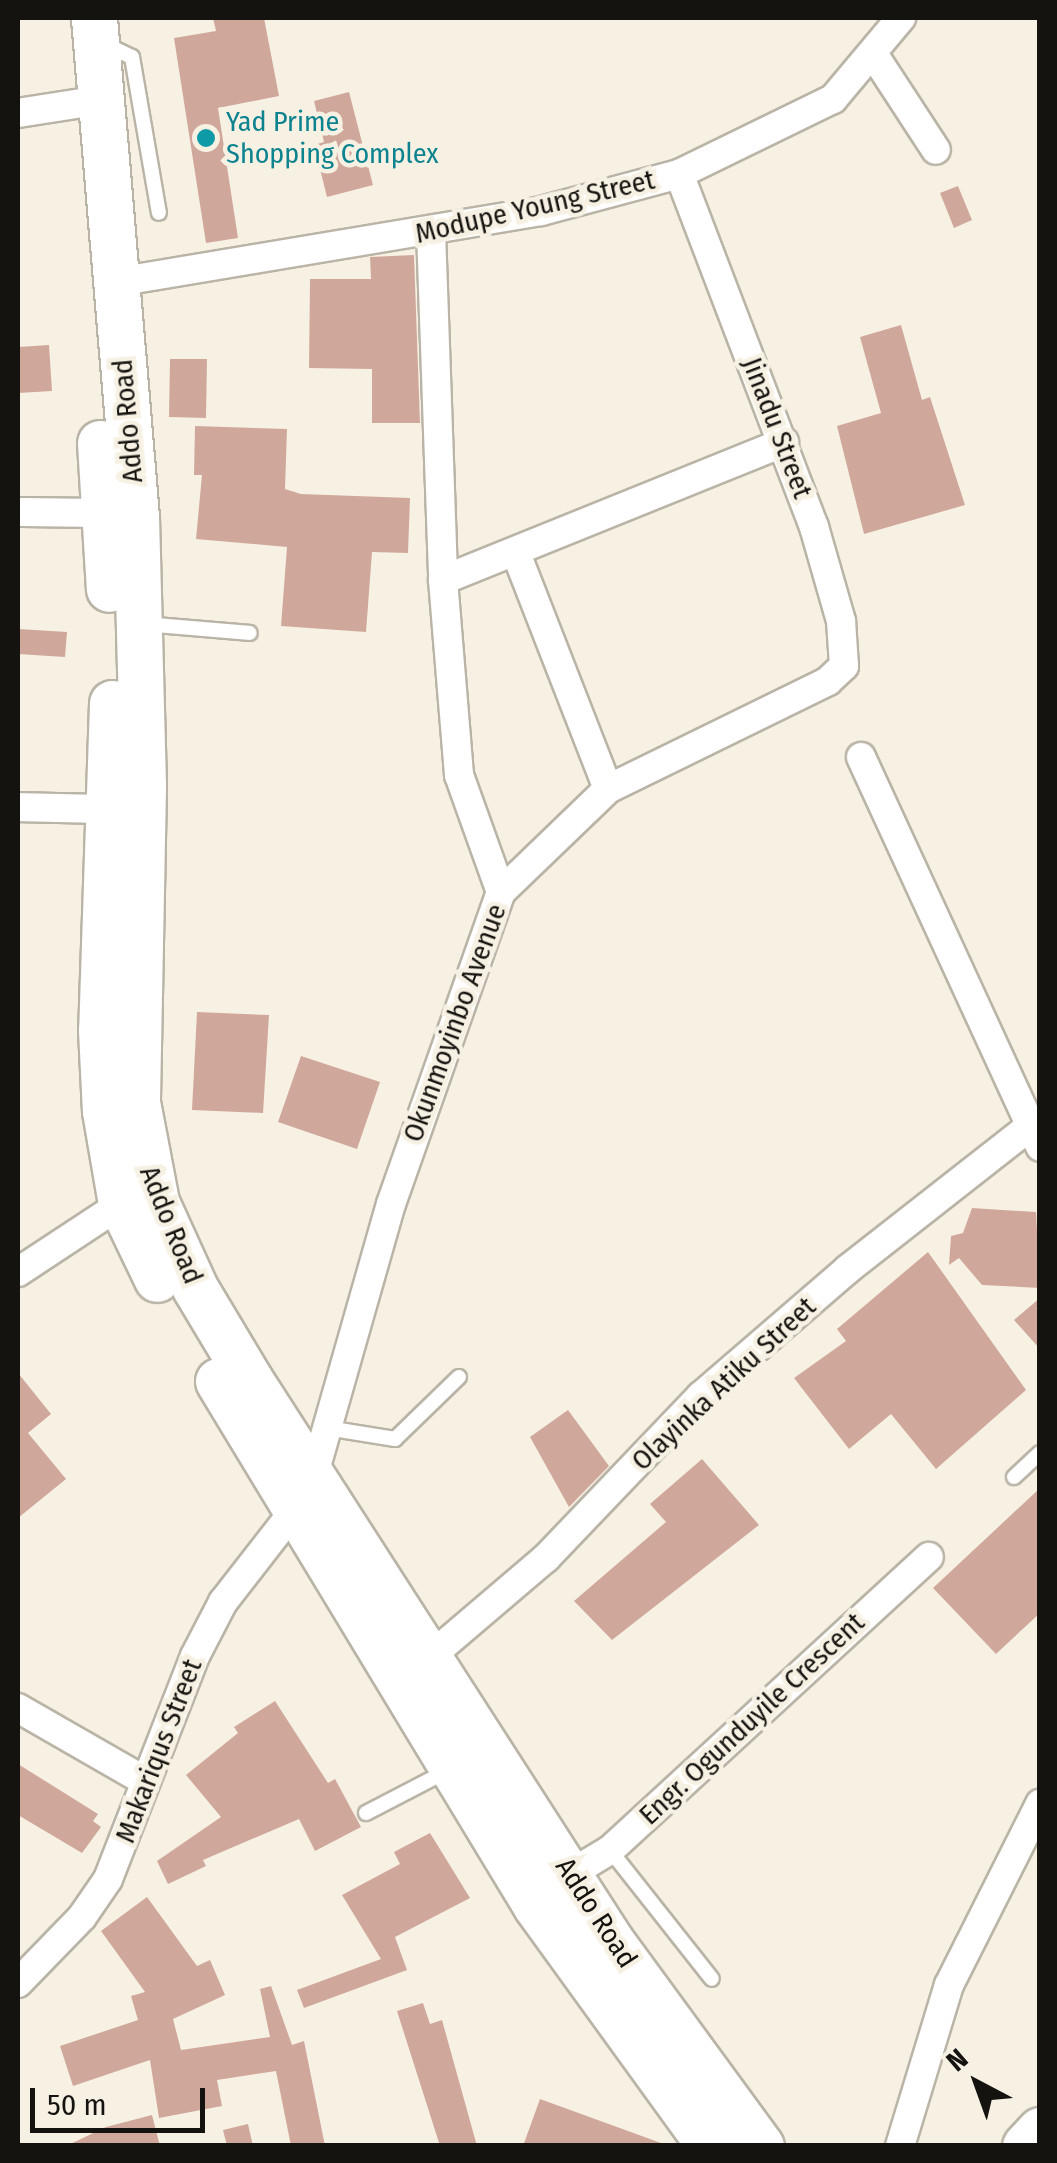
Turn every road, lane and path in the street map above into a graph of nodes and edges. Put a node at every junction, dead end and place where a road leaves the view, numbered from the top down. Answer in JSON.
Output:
{"nodes":[{"id":1,"x":901,"y":18,"type":"edge"},
{"id":2,"x":85,"y":26,"type":"edge"},
{"id":3,"x":874,"y":56,"type":"junction"},
{"id":4,"x":86,"y":102,"type":"junction"},
{"id":5,"x":18,"y":113,"type":"edge"},
{"id":6,"x":936,"y":150,"type":"dead end"},
{"id":7,"x":679,"y":174,"type":"junction"},
{"id":8,"x":159,"y":213,"type":"dead end"},
{"id":9,"x":430,"y":232,"type":"junction"},
{"id":10,"x":117,"y":282,"type":"junction"},
{"id":11,"x":784,"y":442,"type":"junction"},
{"id":12,"x":18,"y":512,"type":"edge"},
{"id":13,"x":104,"y":513,"type":"junction"},
{"id":14,"x":516,"y":553,"type":"junction"},
{"id":15,"x":443,"y":580,"type":"junction"},
{"id":16,"x":140,"y":624,"type":"junction"},
{"id":17,"x":250,"y":633,"type":"dead end"},
{"id":18,"x":828,"y":681,"type":"joint"},
{"id":19,"x":862,"y":757,"type":"dead end"},
{"id":20,"x":608,"y":789,"type":"junction"},
{"id":21,"x":18,"y":807,"type":"edge"},
{"id":22,"x":110,"y":809,"type":"junction"},
{"id":23,"x":501,"y":892,"type":"junction"},
{"id":24,"x":1034,"y":1137,"type":"edge"},
{"id":25,"x":121,"y":1204,"type":"junction"},
{"id":26,"x":18,"y":1272,"type":"edge"},
{"id":27,"x":459,"y":1377,"type":"dead end"},
{"id":28,"x":327,"y":1428,"type":"junction"},
{"id":29,"x":1040,"y":1453,"type":"edge"},
{"id":30,"x":1014,"y":1477,"type":"dead end"},
{"id":31,"x":303,"y":1493,"type":"junction"},
{"id":32,"x":929,"y":1557,"type":"dead end"},
{"id":33,"x":432,"y":1656,"type":"junction"},
{"id":34,"x":18,"y":1708,"type":"edge"},
{"id":35,"x":453,"y":1768,"type":"junction"},
{"id":36,"x":145,"y":1781,"type":"junction"},
{"id":37,"x":1040,"y":1804,"type":"edge"},
{"id":38,"x":366,"y":1813,"type":"dead end"},
{"id":39,"x":610,"y":1850,"type":"junction"},
{"id":40,"x":570,"y":1874,"type":"junction"},
{"id":41,"x":712,"y":1979,"type":"dead end"},
{"id":42,"x":18,"y":1983,"type":"edge"},
{"id":43,"x":1040,"y":2130,"type":"edge"},
{"id":44,"x":698,"y":2139,"type":"edge"},
{"id":45,"x":760,"y":2146,"type":"edge"},
{"id":46,"x":900,"y":2146,"type":"edge"},
{"id":47,"x":1025,"y":2146,"type":"edge"}],
"edges":[{"from":1,"to":3,"type":"street","name":"Modupe Young Street"},
{"from":2,"to":4,"type":"main road","name":"Addo Road"},
{"from":2,"to":8,"type":"lane"},
{"from":3,"to":6,"type":"street"},
{"from":3,"to":7,"type":"street","name":"Modupe Young Street"},
{"from":4,"to":5,"type":"street"},
{"from":4,"to":10,"type":"main road","name":"Addo Road"},
{"from":4,"to":13,"type":"main road","name":"Addo Road"},
{"from":7,"to":9,"type":"street","name":"Modupe Young Street"},
{"from":7,"to":11,"type":"street","name":"Jinadu Street"},
{"from":9,"to":10,"type":"street","name":"Modupe Young Street"},
{"from":9,"to":15,"type":"street"},
{"from":10,"to":16,"type":"main road","name":"Addo Road"},
{"from":11,"to":14,"type":"street"},
{"from":11,"to":18,"type":"street","name":"Jinadu Street"},
{"from":12,"to":13,"type":"street"},
{"from":13,"to":22,"type":"main road","name":"Addo Road"},
{"from":14,"to":15,"type":"street"},
{"from":14,"to":20,"type":"street"},
{"from":15,"to":23,"type":"street"},
{"from":16,"to":17,"type":"lane"},
{"from":16,"to":31,"type":"main road","name":"Addo Road"},
{"from":18,"to":20,"type":"street","name":"Okunmoyinbo Avenue"},
{"from":19,"to":24,"type":"street"},
{"from":20,"to":23,"type":"street","name":"Okunmoyinbo Avenue"},
{"from":21,"to":22,"type":"street"},
{"from":22,"to":25,"type":"main road","name":"Addo Road"},
{"from":23,"to":28,"type":"street","name":"Okunmoyinbo Avenue"},
{"from":24,"to":33,"type":"street","name":"Olayinka Atiku Street"},
{"from":25,"to":26,"type":"street"},
{"from":25,"to":31,"type":"main road","name":"Addo Road"},
{"from":27,"to":28,"type":"lane"},
{"from":28,"to":31,"type":"street","name":"Okunmoyinbo Avenue"},
{"from":29,"to":30,"type":"lane"},
{"from":31,"to":33,"type":"main road","name":"Addo Road"},
{"from":31,"to":35,"type":"main road","name":"Addo Road"},
{"from":31,"to":36,"type":"street","name":"Makariqus Street"},
{"from":32,"to":39,"type":"street","name":"Engr. Ogunduyile Crescent"},
{"from":33,"to":40,"type":"main road","name":"Addo Road"},
{"from":34,"to":36,"type":"street"},
{"from":35,"to":38,"type":"lane"},
{"from":35,"to":44,"type":"main road","name":"Addo Road"},
{"from":36,"to":42,"type":"street","name":"Makariqus Street"},
{"from":37,"to":46,"type":"street"},
{"from":39,"to":40,"type":"street","name":"Engr. Ogunduyile Crescent"},
{"from":39,"to":41,"type":"lane"},
{"from":40,"to":45,"type":"main road","name":"Addo Road"},
{"from":43,"to":47,"type":"main road"}]}
